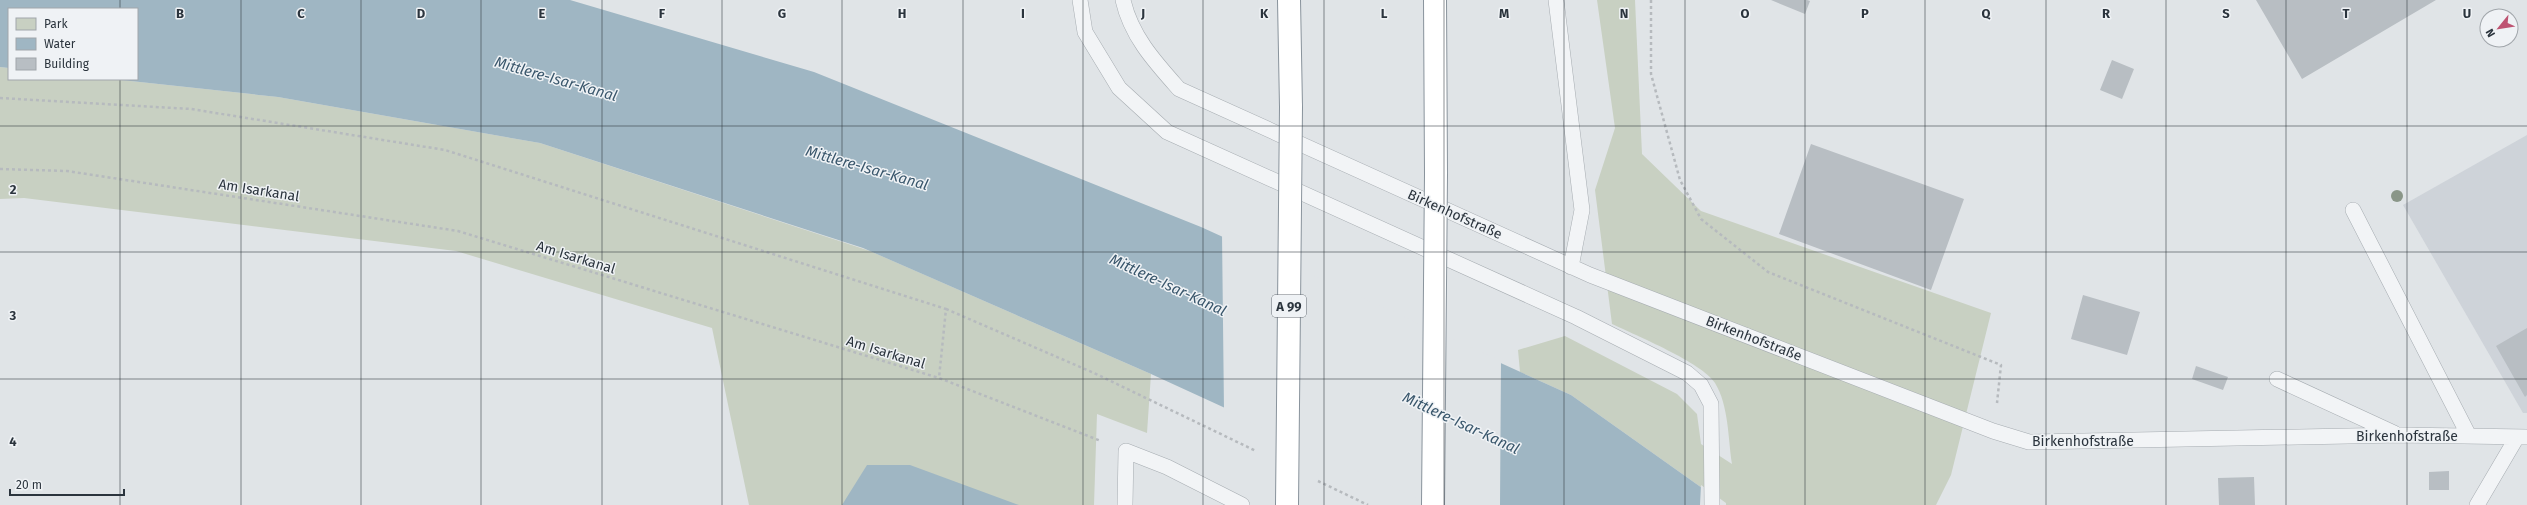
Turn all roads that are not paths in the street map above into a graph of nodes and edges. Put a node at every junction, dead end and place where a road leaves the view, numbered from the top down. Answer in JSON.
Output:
{"nodes":[{"id":1,"x":1080,"y":0,"type":"edge"},
{"id":2,"x":1123,"y":0,"type":"edge"},
{"id":3,"x":1289,"y":0,"type":"edge"},
{"id":4,"x":1435,"y":0,"type":"edge"},
{"id":5,"x":1556,"y":0,"type":"edge"},
{"id":6,"x":2353,"y":210,"type":"dead end"},
{"id":7,"x":1571,"y":267,"type":"junction"},
{"id":8,"x":2277,"y":379,"type":"dead end"},
{"id":9,"x":2399,"y":435,"type":"junction"},
{"id":10,"x":2468,"y":436,"type":"junction"},
{"id":11,"x":2522,"y":437,"type":"edge"},
{"id":12,"x":1125,"y":505,"type":"edge"},
{"id":13,"x":1242,"y":505,"type":"edge"},
{"id":14,"x":1287,"y":505,"type":"edge"},
{"id":15,"x":1433,"y":505,"type":"edge"},
{"id":16,"x":1712,"y":505,"type":"edge"},
{"id":17,"x":2477,"y":505,"type":"edge"}],
"edges":[{"from":1,"to":16,"type":"lane"},
{"from":2,"to":7,"type":"lane","name":"Birkenhofstraße"},
{"from":3,"to":14,"type":"highway","number":"A 99","bridge":true},
{"from":4,"to":15,"type":"highway","bridge":true},
{"from":5,"to":7,"type":"lane"},
{"from":6,"to":10,"type":"lane","name":"Birkenhofstraße"},
{"from":7,"to":9,"type":"lane","name":"Birkenhofstraße"},
{"from":8,"to":9,"type":"lane"},
{"from":9,"to":10,"type":"lane","name":"Birkenhofstraße"},
{"from":10,"to":11,"type":"lane","name":"Birkenhofstraße"},
{"from":11,"to":17,"type":"lane"},
{"from":12,"to":13,"type":"lane"}]}
